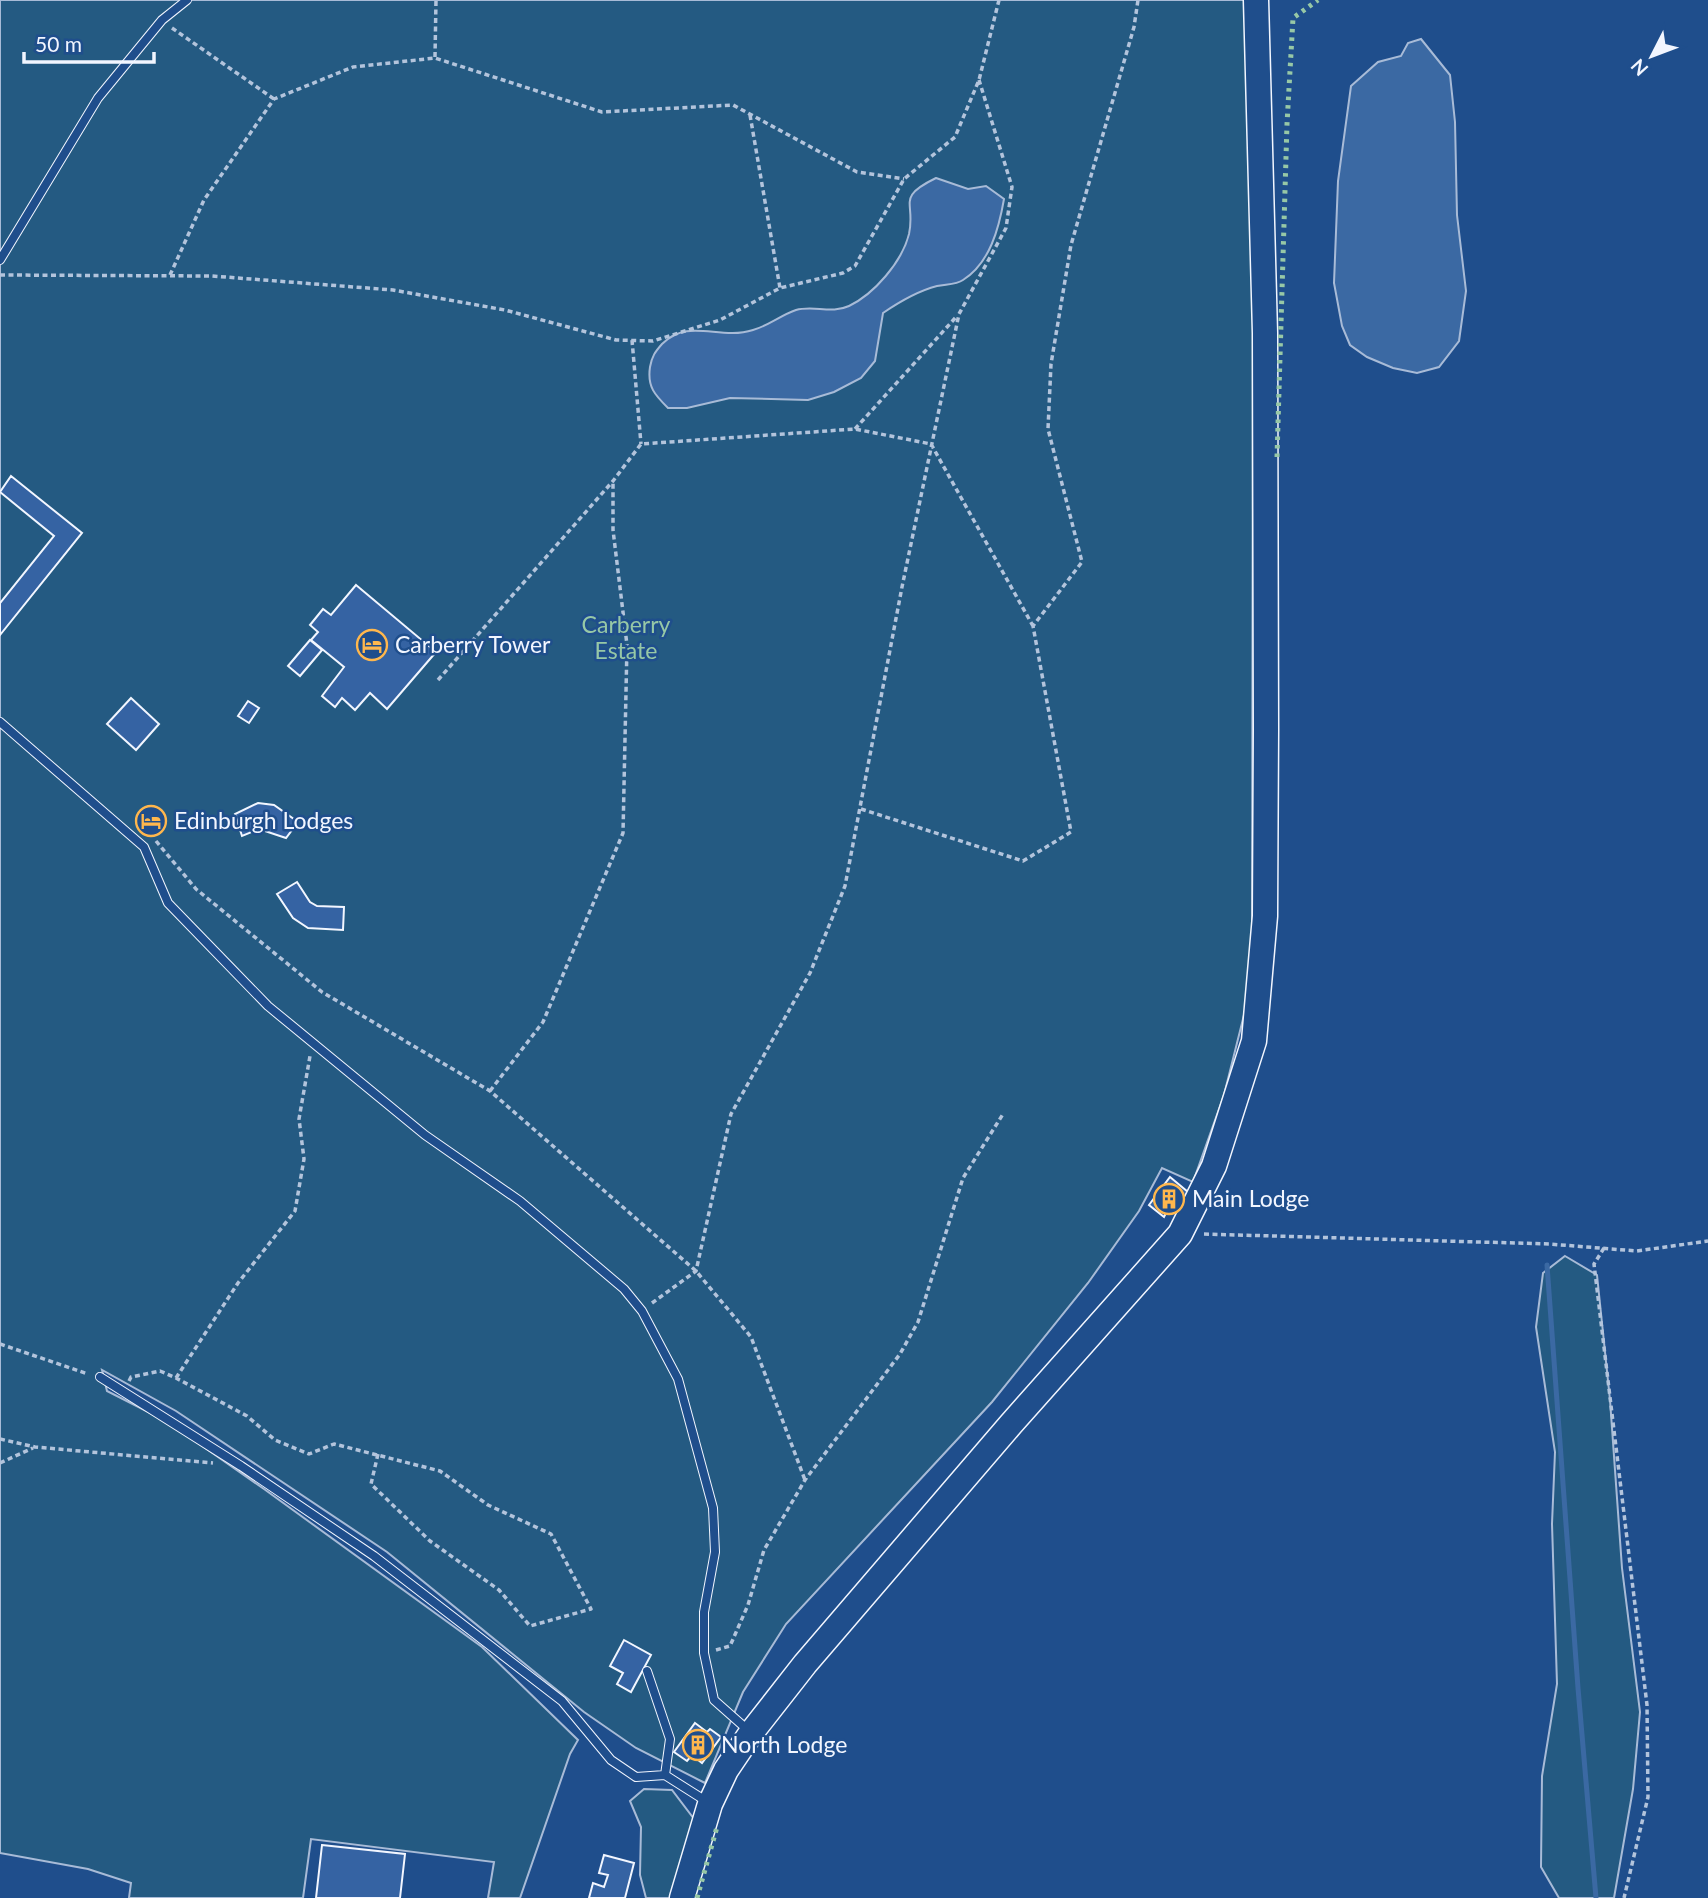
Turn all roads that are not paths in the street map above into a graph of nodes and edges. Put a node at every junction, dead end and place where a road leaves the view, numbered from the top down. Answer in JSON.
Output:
{"nodes":[{"id":1,"x":187,"y":0,"type":"edge"},
{"id":2,"x":1256,"y":0,"type":"edge"},
{"id":3,"x":0,"y":260,"type":"edge"},
{"id":4,"x":0,"y":722,"type":"edge"},
{"id":5,"x":100,"y":1377,"type":"road end"},
{"id":6,"x":647,"y":1671,"type":"dead end"},
{"id":7,"x":751,"y":1733,"type":"junction"},
{"id":8,"x":665,"y":1776,"type":"junction"},
{"id":9,"x":710,"y":1804,"type":"junction"},
{"id":10,"x":682,"y":1898,"type":"edge"}],
"edges":[{"from":1,"to":3,"type":"lane"},
{"from":2,"to":7,"type":"main road"},
{"from":4,"to":7,"type":"lane"},
{"from":5,"to":8,"type":"lane"},
{"from":6,"to":8,"type":"lane"},
{"from":7,"to":9,"type":"main road"},
{"from":8,"to":9,"type":"lane"},
{"from":9,"to":10,"type":"main road"}]}
